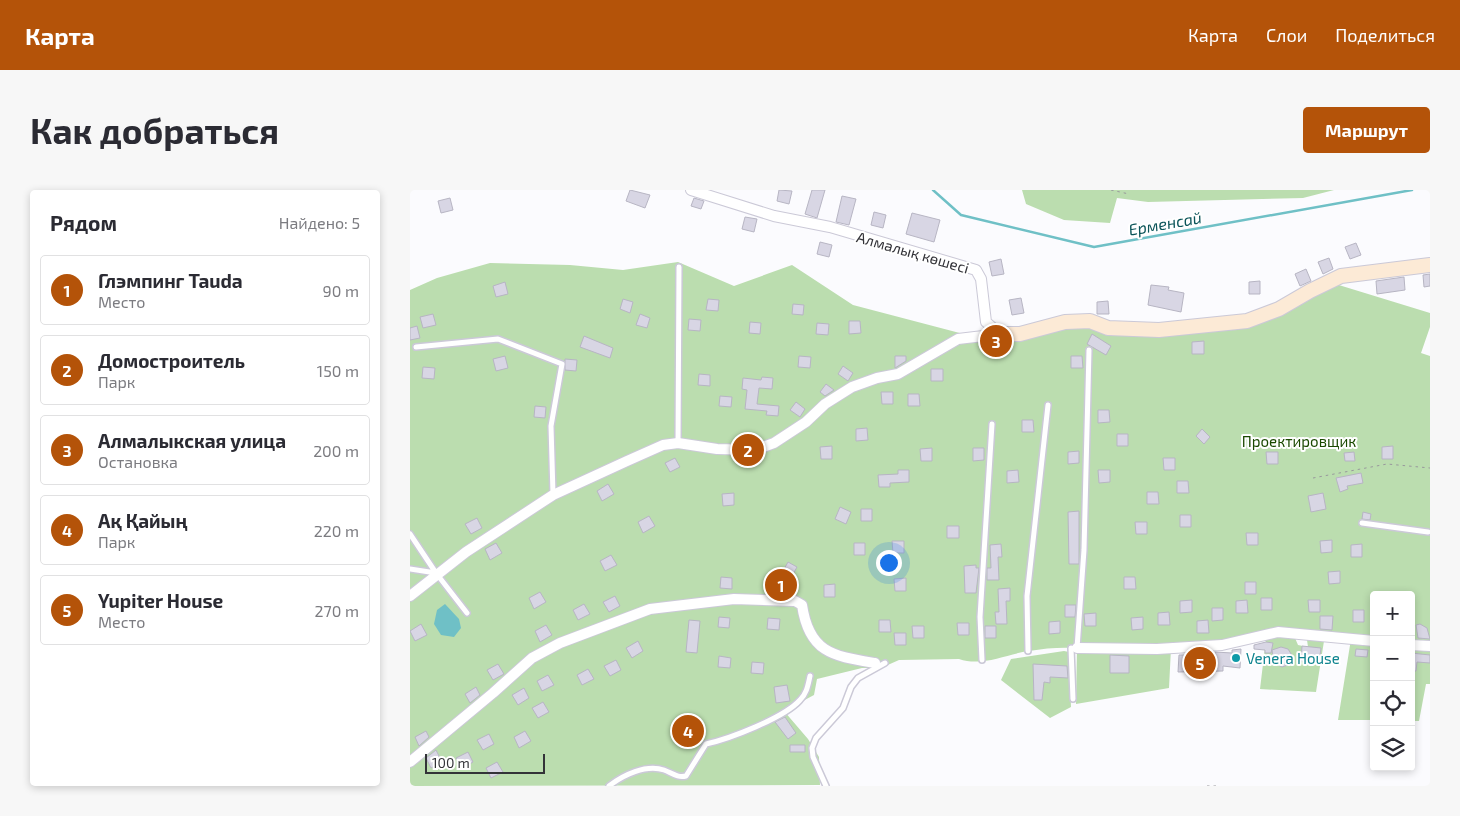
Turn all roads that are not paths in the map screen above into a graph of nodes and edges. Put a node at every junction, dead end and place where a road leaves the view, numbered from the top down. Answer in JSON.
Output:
{"nodes":[{"id":1,"x":691,"y":190,"type":"edge"},
{"id":2,"x":1430,"y":265,"type":"edge"},
{"id":3,"x":679,"y":268,"type":"dead end"},
{"id":4,"x":1000,"y":334,"type":"junction"},
{"id":5,"x":416,"y":347,"type":"dead end"},
{"id":6,"x":1089,"y":350,"type":"dead end"},
{"id":7,"x":1048,"y":405,"type":"dead end"},
{"id":8,"x":992,"y":424,"type":"dead end"},
{"id":9,"x":678,"y":443,"type":"junction"},
{"id":10,"x":553,"y":495,"type":"junction"},
{"id":11,"x":1362,"y":523,"type":"dead end"},
{"id":12,"x":1428,"y":532,"type":"dead end"},
{"id":13,"x":410,"y":534,"type":"edge"},
{"id":14,"x":410,"y":569,"type":"edge"},
{"id":15,"x":436,"y":573,"type":"junction"},
{"id":16,"x":410,"y":596,"type":"edge"},
{"id":17,"x":467,"y":613,"type":"dead end"},
{"id":18,"x":1370,"y":641,"type":"edge"},
{"id":19,"x":1415,"y":645,"type":"edge"},
{"id":20,"x":1430,"y":646,"type":"edge"},
{"id":21,"x":1074,"y":648,"type":"junction"},
{"id":22,"x":1028,"y":651,"type":"dead end"},
{"id":23,"x":982,"y":660,"type":"dead end"},
{"id":24,"x":880,"y":663,"type":"joint"},
{"id":25,"x":810,"y":676,"type":"dead end"},
{"id":26,"x":1073,"y":699,"type":"dead end"},
{"id":27,"x":410,"y":762,"type":"edge"},
{"id":28,"x":609,"y":786,"type":"edge"},
{"id":29,"x":826,"y":786,"type":"edge"}],
"edges":[{"from":1,"to":4,"type":"street","name":"Алмалық көшесі"},
{"from":2,"to":4,"type":"street"},
{"from":3,"to":9,"type":"lane"},
{"from":4,"to":9,"type":"street"},
{"from":5,"to":10,"type":"lane"},
{"from":6,"to":21,"type":"lane"},
{"from":7,"to":22,"type":"lane"},
{"from":8,"to":23,"type":"lane"},
{"from":9,"to":10,"type":"street"},
{"from":10,"to":15,"type":"street"},
{"from":11,"to":12,"type":"lane"},
{"from":13,"to":15,"type":"lane"},
{"from":14,"to":15,"type":"lane"},
{"from":15,"to":16,"type":"street"},
{"from":15,"to":17,"type":"lane"},
{"from":18,"to":21,"type":"street"},
{"from":19,"to":20,"type":"street"},
{"from":21,"to":26,"type":"lane"},
{"from":24,"to":27,"type":"street"},
{"from":24,"to":29,"type":"lane"},
{"from":25,"to":28,"type":"lane"}]}
